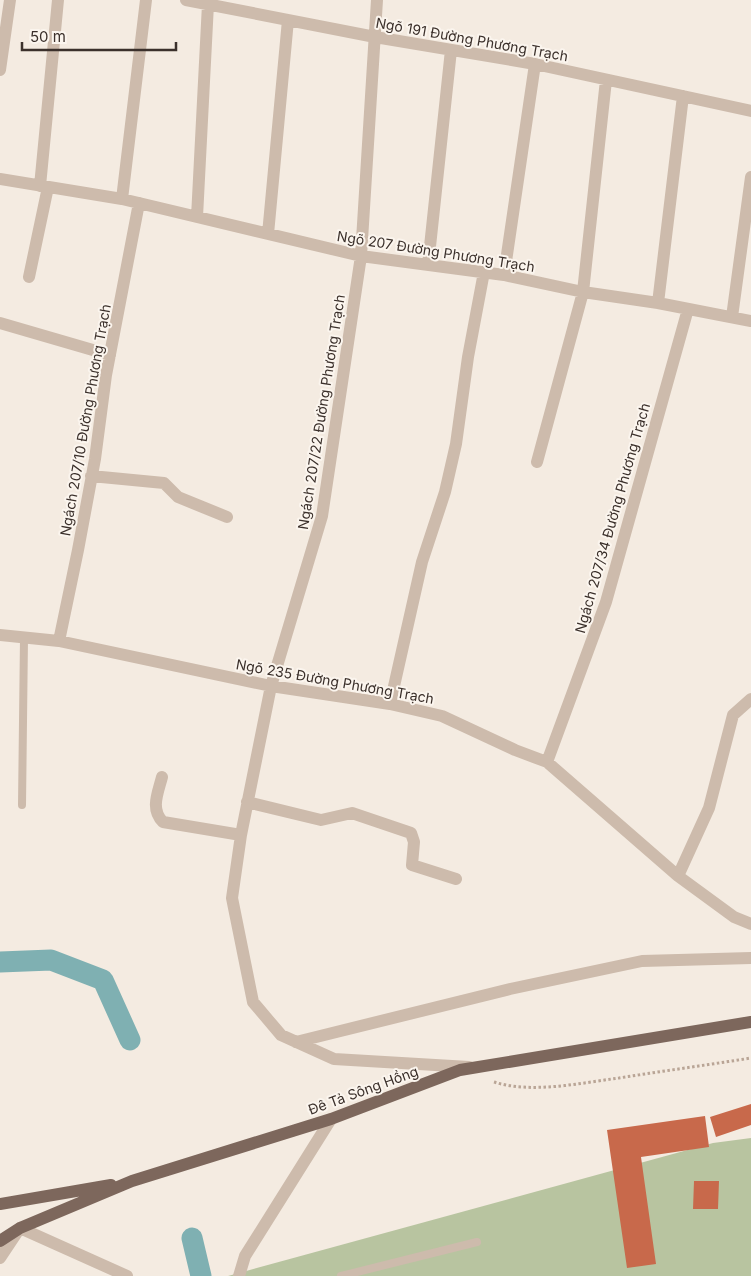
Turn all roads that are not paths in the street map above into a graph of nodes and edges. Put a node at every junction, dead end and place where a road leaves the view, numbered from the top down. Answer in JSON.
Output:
{"nodes":[{"id":1,"x":10,"y":0,"type":"edge"},
{"id":2,"x":58,"y":0,"type":"edge"},
{"id":3,"x":146,"y":0,"type":"edge"},
{"id":4,"x":186,"y":0,"type":"edge"},
{"id":5,"x":377,"y":0,"type":"edge"},
{"id":6,"x":208,"y":4,"type":"junction"},
{"id":7,"x":288,"y":20,"type":"junction"},
{"id":8,"x":375,"y":37,"type":"junction"},
{"id":9,"x":451,"y":50,"type":"junction"},
{"id":10,"x":535,"y":64,"type":"junction"},
{"id":11,"x":0,"y":70,"type":"edge"},
{"id":12,"x":606,"y":80,"type":"junction"},
{"id":13,"x":683,"y":96,"type":"junction"},
{"id":14,"x":751,"y":111,"type":"edge"},
{"id":15,"x":751,"y":177,"type":"edge"},
{"id":16,"x":0,"y":179,"type":"edge"},
{"id":17,"x":44,"y":186,"type":"junction"},
{"id":18,"x":122,"y":199,"type":"junction"},
{"id":19,"x":140,"y":203,"type":"junction"},
{"id":20,"x":197,"y":217,"type":"junction"},
{"id":21,"x":268,"y":234,"type":"junction"},
{"id":22,"x":361,"y":256,"type":"junction"},
{"id":23,"x":428,"y":265,"type":"junction"},
{"id":24,"x":484,"y":272,"type":"junction"},
{"id":25,"x":504,"y":275,"type":"junction"},
{"id":26,"x":29,"y":277,"type":"dead end"},
{"id":27,"x":583,"y":292,"type":"junction"},
{"id":28,"x":658,"y":303,"type":"junction"},
{"id":29,"x":688,"y":309,"type":"junction"},
{"id":30,"x":732,"y":317,"type":"junction"},
{"id":31,"x":751,"y":321,"type":"edge"},
{"id":32,"x":0,"y":323,"type":"edge"},
{"id":33,"x":110,"y":356,"type":"junction"},
{"id":34,"x":537,"y":462,"type":"dead end"},
{"id":35,"x":92,"y":476,"type":"junction"},
{"id":36,"x":227,"y":517,"type":"dead end"},
{"id":37,"x":0,"y":635,"type":"edge"},
{"id":38,"x":24,"y":638,"type":"junction"},
{"id":39,"x":59,"y":641,"type":"junction"},
{"id":40,"x":271,"y":686,"type":"junction"},
{"id":41,"x":751,"y":699,"type":"edge"},
{"id":42,"x":390,"y":704,"type":"junction"},
{"id":43,"x":546,"y":762,"type":"junction"},
{"id":44,"x":162,"y":777,"type":"dead end"},
{"id":45,"x":247,"y":802,"type":"junction"},
{"id":46,"x":22,"y":805,"type":"dead end"},
{"id":47,"x":241,"y":835,"type":"junction"},
{"id":48,"x":678,"y":876,"type":"junction"},
{"id":49,"x":456,"y":879,"type":"dead end"},
{"id":50,"x":751,"y":924,"type":"edge"},
{"id":51,"x":751,"y":958,"type":"edge"},
{"id":52,"x":751,"y":1022,"type":"edge"},
{"id":53,"x":296,"y":1042,"type":"junction"},
{"id":54,"x":474,"y":1067,"type":"junction"},
{"id":55,"x":331,"y":1119,"type":"junction"},
{"id":56,"x":132,"y":1181,"type":"junction"},
{"id":57,"x":0,"y":1204,"type":"edge"},
{"id":58,"x":20,"y":1228,"type":"junction"},
{"id":59,"x":0,"y":1241,"type":"edge"},
{"id":60,"x":477,"y":1242,"type":"dead end"},
{"id":61,"x":0,"y":1258,"type":"edge"},
{"id":62,"x":127,"y":1276,"type":"edge"},
{"id":63,"x":240,"y":1276,"type":"edge"},
{"id":64,"x":340,"y":1276,"type":"edge"}],
"edges":[{"from":1,"to":11,"type":"street"},
{"from":2,"to":17,"type":"street"},
{"from":3,"to":18,"type":"street"},
{"from":4,"to":6,"type":"street","name":"Ngõ 191 Đường Phương Trạch"},
{"from":5,"to":8,"type":"street","name":"Ngách 207/22 Đường Phương Trạch"},
{"from":6,"to":7,"type":"street","name":"Ngõ 191 Đường Phương Trạch"},
{"from":6,"to":20,"type":"street"},
{"from":7,"to":8,"type":"street","name":"Ngõ 191 Đường Phương Trạch"},
{"from":7,"to":21,"type":"street"},
{"from":8,"to":9,"type":"street","name":"Ngõ 191 Đường Phương Trạch"},
{"from":8,"to":22,"type":"street","name":"Ngách 207/22 Đường Phương Trạch"},
{"from":9,"to":10,"type":"street","name":"Ngõ 191 Đường Phương Trạch"},
{"from":9,"to":23,"type":"street"},
{"from":10,"to":12,"type":"street","name":"Ngõ 191 Đường Phương Trạch"},
{"from":10,"to":25,"type":"street"},
{"from":12,"to":13,"type":"street","name":"Ngõ 191 Đường Phương Trạch"},
{"from":12,"to":27,"type":"street"},
{"from":13,"to":14,"type":"street","name":"Ngõ 191 Đường Phương Trạch"},
{"from":13,"to":28,"type":"street"},
{"from":15,"to":30,"type":"street"},
{"from":16,"to":17,"type":"street","name":"Ngõ 207 Đường Phương Trạch"},
{"from":17,"to":18,"type":"street","name":"Ngõ 207 Đường Phương Trạch"},
{"from":17,"to":26,"type":"street"},
{"from":18,"to":19,"type":"street","name":"Ngõ 207 Đường Phương Trạch"},
{"from":19,"to":20,"type":"street","name":"Ngõ 207 Đường Phương Trạch"},
{"from":19,"to":33,"type":"street","name":"Ngách 207/10 Đường Phương Trạch"},
{"from":20,"to":21,"type":"street","name":"Ngõ 207 Đường Phương Trạch"},
{"from":21,"to":22,"type":"street","name":"Ngõ 207 Đường Phương Trạch"},
{"from":22,"to":23,"type":"street","name":"Ngõ 207 Đường Phương Trạch"},
{"from":22,"to":40,"type":"street","name":"Ngách 207/22 Đường Phương Trạch"},
{"from":23,"to":24,"type":"street","name":"Ngõ 207 Đường Phương Trạch"},
{"from":24,"to":25,"type":"street","name":"Ngõ 207 Đường Phương Trạch"},
{"from":24,"to":42,"type":"street"},
{"from":25,"to":27,"type":"street","name":"Ngõ 207 Đường Phương Trạch"},
{"from":27,"to":28,"type":"street","name":"Ngõ 207 Đường Phương Trạch"},
{"from":27,"to":34,"type":"street"},
{"from":28,"to":29,"type":"street","name":"Ngõ 207 Đường Phương Trạch"},
{"from":29,"to":30,"type":"street","name":"Ngõ 207 Đường Phương Trạch"},
{"from":29,"to":43,"type":"street","name":"Ngách 207/34 Đường Phương Trạch"},
{"from":30,"to":31,"type":"street","name":"Ngõ 207 Đường Phương Trạch"},
{"from":32,"to":33,"type":"street"},
{"from":33,"to":35,"type":"street","name":"Ngách 207/10 Đường Phương Trạch"},
{"from":35,"to":36,"type":"street"},
{"from":35,"to":39,"type":"street","name":"Ngách 207/10 Đường Phương Trạch"},
{"from":37,"to":38,"type":"street","name":"Ngõ 235 Đường Phương Trạch"},
{"from":38,"to":39,"type":"street","name":"Ngõ 235 Đường Phương Trạch"},
{"from":38,"to":46,"type":"lane"},
{"from":39,"to":40,"type":"street","name":"Ngõ 235 Đường Phương Trạch"},
{"from":40,"to":42,"type":"street","name":"Ngõ 235 Đường Phương Trạch"},
{"from":40,"to":45,"type":"street","name":"Ngách 207/22 Đường Phương Trạch"},
{"from":41,"to":48,"type":"street"},
{"from":42,"to":43,"type":"street","name":"Ngõ 235 Đường Phương Trạch"},
{"from":43,"to":48,"type":"street","name":"Ngõ 235 Đường Phương Trạch"},
{"from":44,"to":47,"type":"street"},
{"from":45,"to":47,"type":"street","name":"Ngách 207/22 Đường Phương Trạch"},
{"from":45,"to":49,"type":"street"},
{"from":47,"to":53,"type":"street","name":"Ngách 207/22 Đường Phương Trạch"},
{"from":48,"to":50,"type":"street","name":"Ngõ 235 Đường Phương Trạch"},
{"from":51,"to":53,"type":"street"},
{"from":52,"to":54,"type":"main road","name":"Đê Tả Sông Hồng"},
{"from":53,"to":54,"type":"street","name":"Ngách 207/22 Đường Phương Trạch"},
{"from":54,"to":55,"type":"main road","name":"Đê Tả Sông Hồng"},
{"from":55,"to":56,"type":"main road","name":"Đê Tả Sông Hồng"},
{"from":55,"to":63,"type":"street"},
{"from":56,"to":57,"type":"main road"},
{"from":56,"to":58,"type":"main road","name":"Đê Tả Sông Hồng"},
{"from":58,"to":59,"type":"main road","name":"Đê Tả Sông Hồng"},
{"from":58,"to":61,"type":"street"},
{"from":58,"to":62,"type":"street"},
{"from":60,"to":64,"type":"lane"}]}
